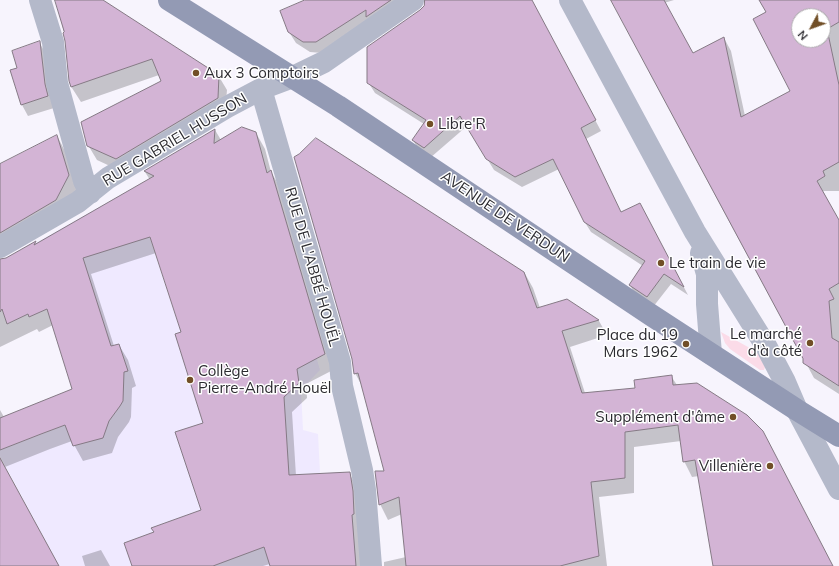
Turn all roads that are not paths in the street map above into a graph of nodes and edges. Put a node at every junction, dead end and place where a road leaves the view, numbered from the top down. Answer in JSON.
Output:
{"nodes":[{"id":1,"x":40,"y":0,"type":"edge"},
{"id":2,"x":169,"y":0,"type":"edge"},
{"id":3,"x":413,"y":0,"type":"edge"},
{"id":4,"x":570,"y":0,"type":"edge"},
{"id":5,"x":294,"y":77,"type":"junction"},
{"id":6,"x":261,"y":89,"type":"junction"},
{"id":7,"x":90,"y":193,"type":"junction"},
{"id":8,"x":695,"y":232,"type":"junction"},
{"id":9,"x":0,"y":247,"type":"edge"},
{"id":10,"x":711,"y":354,"type":"junction"},
{"id":11,"x":797,"y":410,"type":"junction"},
{"id":12,"x":839,"y":436,"type":"edge"},
{"id":13,"x":839,"y":489,"type":"edge"},
{"id":14,"x":371,"y":566,"type":"edge"}],
"edges":[{"from":1,"to":7,"type":"street"},
{"from":2,"to":5,"type":"street","name":"AVENUE DE VERDUN"},
{"from":3,"to":5,"type":"street","name":"RUE GABRIEL HUSSON"},
{"from":4,"to":8,"type":"street"},
{"from":5,"to":6,"type":"street","name":"RUE GABRIEL HUSSON"},
{"from":5,"to":10,"type":"street","name":"AVENUE DE VERDUN"},
{"from":6,"to":7,"type":"street","name":"RUE GABRIEL HUSSON"},
{"from":6,"to":14,"type":"street","name":"RUE DE L'ABBÉ HOUËL"},
{"from":7,"to":9,"type":"street","name":"RUE GABRIEL HUSSON"},
{"from":8,"to":10,"type":"street"},
{"from":8,"to":11,"type":"street"},
{"from":10,"to":11,"type":"street","name":"AVENUE DE VERDUN"},
{"from":11,"to":12,"type":"street","name":"AVENUE DE VERDUN"},
{"from":11,"to":13,"type":"street"}]}
